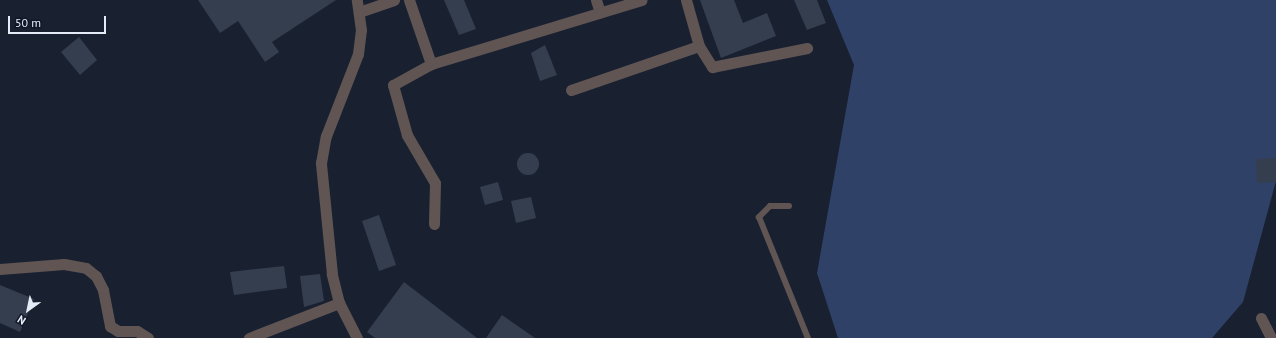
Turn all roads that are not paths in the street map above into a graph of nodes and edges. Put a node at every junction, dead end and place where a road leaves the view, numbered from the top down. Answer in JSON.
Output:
{"nodes":[{"id":1,"x":357,"y":0,"type":"edge"},
{"id":2,"x":394,"y":0,"type":"edge"},
{"id":3,"x":409,"y":0,"type":"edge"},
{"id":4,"x":596,"y":0,"type":"edge"},
{"id":5,"x":642,"y":0,"type":"edge"},
{"id":6,"x":686,"y":0,"type":"edge"},
{"id":7,"x":360,"y":12,"type":"junction"},
{"id":8,"x":600,"y":12,"type":"junction"},
{"id":9,"x":699,"y":46,"type":"junction"},
{"id":10,"x":807,"y":48,"type":"dead end"},
{"id":11,"x":431,"y":64,"type":"junction"},
{"id":12,"x":571,"y":90,"type":"dead end"},
{"id":13,"x":789,"y":206,"type":"dead end"},
{"id":14,"x":434,"y":224,"type":"dead end"},
{"id":15,"x":0,"y":269,"type":"edge"},
{"id":16,"x":339,"y":303,"type":"junction"},
{"id":17,"x":1261,"y":318,"type":"dead end"},
{"id":18,"x":148,"y":338,"type":"edge"},
{"id":19,"x":249,"y":338,"type":"edge"},
{"id":20,"x":357,"y":338,"type":"edge"},
{"id":21,"x":808,"y":338,"type":"edge"},
{"id":22,"x":1271,"y":338,"type":"edge"}],
"edges":[{"from":1,"to":7,"type":"street"},
{"from":2,"to":7,"type":"street"},
{"from":3,"to":11,"type":"street"},
{"from":4,"to":8,"type":"street"},
{"from":5,"to":8,"type":"street"},
{"from":6,"to":9,"type":"street"},
{"from":7,"to":16,"type":"street"},
{"from":8,"to":11,"type":"street"},
{"from":9,"to":10,"type":"street"},
{"from":9,"to":12,"type":"street"},
{"from":11,"to":14,"type":"street"},
{"from":13,"to":21,"type":"lane"},
{"from":15,"to":18,"type":"street"},
{"from":16,"to":19,"type":"street"},
{"from":16,"to":20,"type":"street"},
{"from":17,"to":22,"type":"street"}]}
